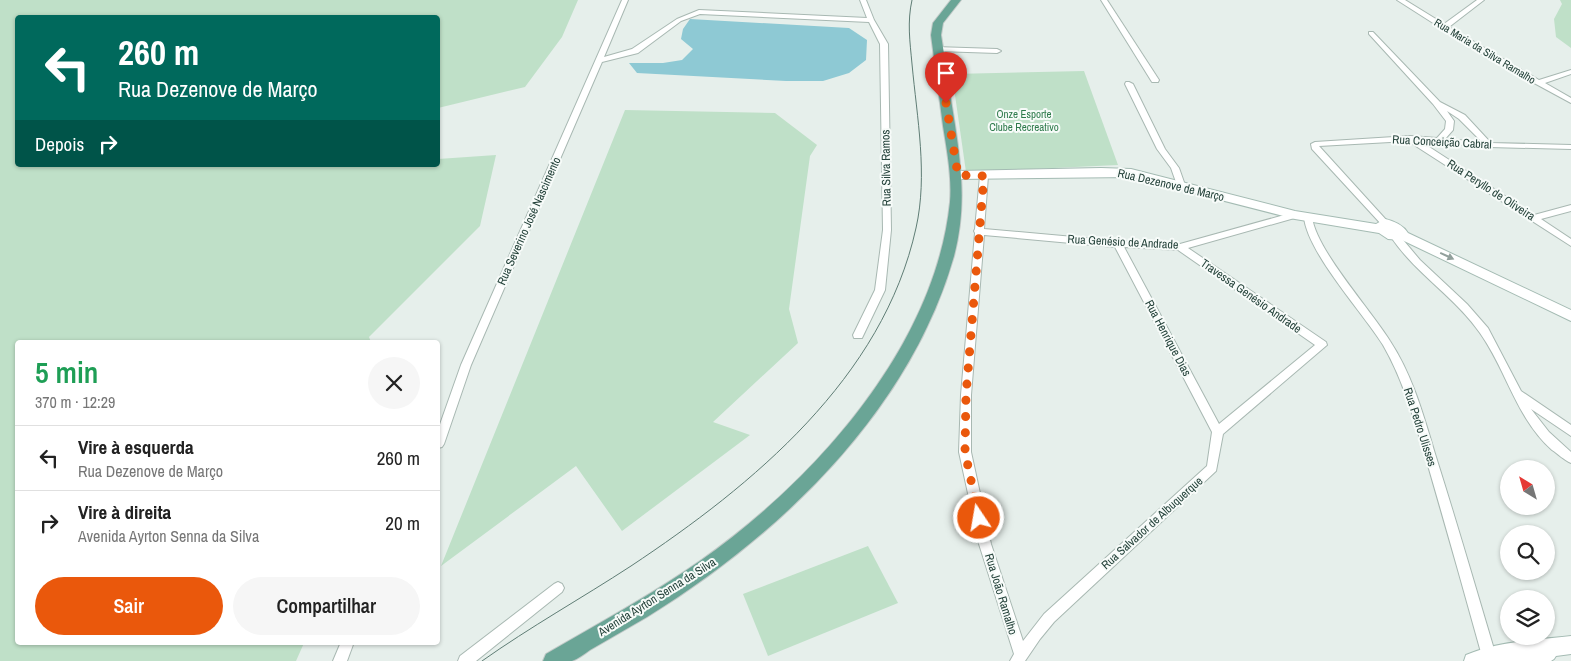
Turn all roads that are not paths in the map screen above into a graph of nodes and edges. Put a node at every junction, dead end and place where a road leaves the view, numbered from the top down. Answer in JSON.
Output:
{"nodes":[{"id":1,"x":626,"y":0,"type":"edge"},
{"id":2,"x":863,"y":0,"type":"edge"},
{"id":3,"x":956,"y":0,"type":"edge"},
{"id":4,"x":1104,"y":0,"type":"edge"},
{"id":5,"x":1400,"y":0,"type":"edge"},
{"id":6,"x":1481,"y":0,"type":"edge"},
{"id":7,"x":1410,"y":2,"type":"edge"},
{"id":8,"x":871,"y":20,"type":"junction"},
{"id":9,"x":1444,"y":28,"type":"junction"},
{"id":10,"x":1371,"y":33,"type":"dead end"},
{"id":11,"x":938,"y":49,"type":"junction"},
{"id":12,"x":997,"y":51,"type":"dead end"},
{"id":13,"x":601,"y":60,"type":"junction"},
{"id":14,"x":1571,"y":72,"type":"edge"},
{"id":15,"x":1154,"y":80,"type":"dead end"},
{"id":16,"x":1538,"y":83,"type":"junction"},
{"id":17,"x":1129,"y":84,"type":"dead end"},
{"id":18,"x":1571,"y":100,"type":"edge"},
{"id":19,"x":1436,"y":102,"type":"junction"},
{"id":20,"x":1410,"y":138,"type":"junction"},
{"id":21,"x":1439,"y":140,"type":"junction"},
{"id":22,"x":1489,"y":145,"type":"junction"},
{"id":23,"x":1571,"y":147,"type":"edge"},
{"id":24,"x":958,"y":175,"type":"junction"},
{"id":25,"x":984,"y":176,"type":"junction"},
{"id":26,"x":1181,"y":185,"type":"junction"},
{"id":27,"x":1571,"y":208,"type":"edge"},
{"id":28,"x":1302,"y":216,"type":"junction"},
{"id":29,"x":1534,"y":218,"type":"junction"},
{"id":30,"x":1383,"y":226,"type":"junction"},
{"id":31,"x":978,"y":231,"type":"junction"},
{"id":32,"x":1400,"y":236,"type":"junction"},
{"id":33,"x":1571,"y":243,"type":"edge"},
{"id":34,"x":1118,"y":244,"type":"junction"},
{"id":35,"x":1180,"y":247,"type":"junction"},
{"id":36,"x":1571,"y":316,"type":"edge"},
{"id":37,"x":858,"y":335,"type":"dead end"},
{"id":38,"x":1519,"y":394,"type":"junction"},
{"id":39,"x":1571,"y":431,"type":"edge"},
{"id":40,"x":1218,"y":432,"type":"junction"},
{"id":41,"x":440,"y":438,"type":"edge"},
{"id":42,"x":1571,"y":458,"type":"edge"},
{"id":43,"x":558,"y":588,"type":"dead end"},
{"id":44,"x":347,"y":645,"type":"edge"},
{"id":45,"x":1571,"y":646,"type":"edge"},
{"id":46,"x":1019,"y":658,"type":"edge"},
{"id":47,"x":1481,"y":659,"type":"edge"},
{"id":48,"x":340,"y":661,"type":"edge"},
{"id":49,"x":465,"y":661,"type":"edge"},
{"id":50,"x":553,"y":661,"type":"edge"},
{"id":51,"x":1523,"y":661,"type":"edge"}],
"edges":[{"from":1,"to":13,"type":"street","name":"Rua Severino José Nascimento"},
{"from":2,"to":8,"type":"street","name":"Rua Silva Ramos"},
{"from":3,"to":11,"type":"main road","name":"Avenida Ayrton Senna da Silva"},
{"from":4,"to":15,"type":"street"},
{"from":5,"to":7,"type":"street","name":"Rua Maria da Silva Ramalho"},
{"from":6,"to":9,"type":"street"},
{"from":7,"to":9,"type":"street","name":"Rua Maria da Silva Ramalho"},
{"from":8,"to":13,"type":"street"},
{"from":8,"to":37,"type":"street","name":"Rua Silva Ramos"},
{"from":9,"to":16,"type":"street","name":"Rua Maria da Silva Ramalho"},
{"from":10,"to":19,"type":"street"},
{"from":11,"to":12,"type":"street"},
{"from":11,"to":24,"type":"main road","name":"Avenida Ayrton Senna da Silva"},
{"from":13,"to":41,"type":"street","name":"Rua Severino José Nascimento"},
{"from":14,"to":16,"type":"street"},
{"from":16,"to":18,"type":"street","name":"Rua Maria da Silva Ramalho"},
{"from":17,"to":26,"type":"street"},
{"from":19,"to":21,"type":"street"},
{"from":19,"to":22,"type":"street"},
{"from":20,"to":21,"type":"street","name":"Rua Conceição Cabral"},
{"from":20,"to":29,"type":"street","name":"Rua Peryllo de Oliveira"},
{"from":20,"to":30,"type":"street","name":"Rua Conceição Cabral"},
{"from":21,"to":22,"type":"street","name":"Rua Conceição Cabral"},
{"from":22,"to":23,"type":"street","name":"Rua Conceição Cabral"},
{"from":24,"to":25,"type":"street","name":"Rua Dezenove de Março"},
{"from":24,"to":50,"type":"main road","name":"Avenida Ayrton Senna da Silva"},
{"from":25,"to":26,"type":"street","name":"Rua Dezenove de Março"},
{"from":25,"to":31,"type":"street","name":"Rua João Ramalho"},
{"from":26,"to":28,"type":"street","name":"Rua Dezenove de Março"},
{"from":27,"to":29,"type":"street"},
{"from":28,"to":30,"type":"street","name":"Rua Dezenove de Março"},
{"from":28,"to":35,"type":"street","name":"Rua Genésio de Andrade"},
{"from":28,"to":47,"type":"street","name":"Rua Pedro Ulisses"},
{"from":29,"to":33,"type":"street","name":"Rua Peryllo de Oliveira"},
{"from":30,"to":32,"type":"street"},
{"from":31,"to":34,"type":"street","name":"Rua Genésio de Andrade"},
{"from":31,"to":46,"type":"street","name":"Rua João Ramalho"},
{"from":32,"to":36,"type":"street","one_way":true},
{"from":32,"to":38,"type":"street"},
{"from":34,"to":35,"type":"street","name":"Rua Genésio de Andrade"},
{"from":34,"to":40,"type":"street","name":"Rua Henrique Dias"},
{"from":35,"to":40,"type":"street","name":"Travessa Genésio Andrade"},
{"from":38,"to":39,"type":"street"},
{"from":38,"to":42,"type":"street"},
{"from":40,"to":46,"type":"street","name":"Rua Salvador de Albuquerque"},
{"from":43,"to":49,"type":"street"},
{"from":44,"to":48,"type":"street"},
{"from":45,"to":47,"type":"street"},
{"from":45,"to":51,"type":"street"}]}
